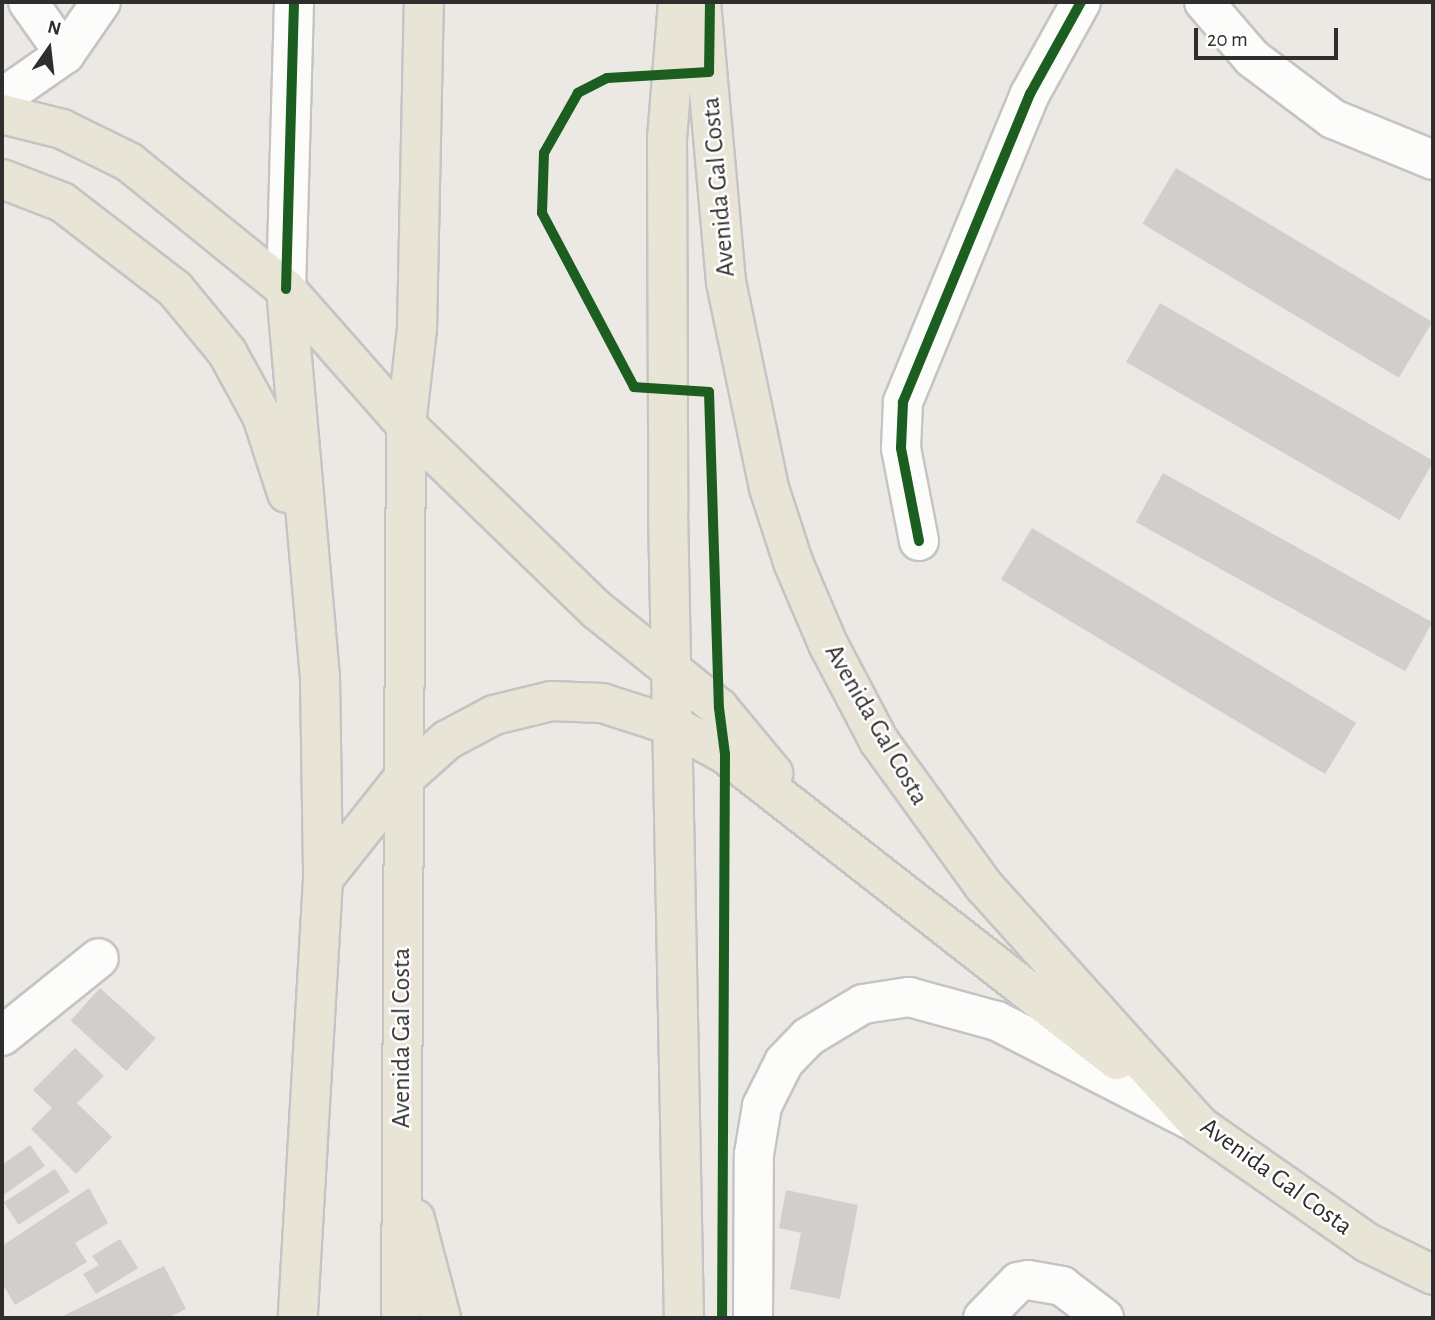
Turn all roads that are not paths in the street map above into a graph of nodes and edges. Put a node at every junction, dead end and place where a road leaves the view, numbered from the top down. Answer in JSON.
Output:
{"nodes":[{"id":1,"x":29,"y":2,"type":"edge"},
{"id":2,"x":101,"y":2,"type":"edge"},
{"id":3,"x":293,"y":2,"type":"edge"},
{"id":4,"x":424,"y":2,"type":"edge"},
{"id":5,"x":678,"y":2,"type":"edge"},
{"id":6,"x":701,"y":2,"type":"edge"},
{"id":7,"x":1082,"y":2,"type":"edge"},
{"id":8,"x":1204,"y":2,"type":"edge"},
{"id":9,"x":65,"y":54,"type":"junction"},
{"id":10,"x":2,"y":98,"type":"edge"},
{"id":11,"x":2,"y":114,"type":"edge"},
{"id":12,"x":1433,"y":160,"type":"edge"},
{"id":13,"x":2,"y":180,"type":"edge"},
{"id":14,"x":286,"y":289,"type":"junction"},
{"id":15,"x":406,"y":425,"type":"junction"},
{"id":16,"x":919,"y":541,"type":"dead end"},
{"id":17,"x":309,"y":567,"type":"junction"},
{"id":18,"x":669,"y":666,"type":"junction"},
{"id":19,"x":674,"y":726,"type":"junction"},
{"id":20,"x":401,"y":781,"type":"junction"},
{"id":21,"x":805,"y":817,"type":"junction"},
{"id":22,"x":323,"y":879,"type":"junction"},
{"id":23,"x":99,"y":958,"type":"dead end"},
{"id":24,"x":2,"y":1036,"type":"edge"},
{"id":25,"x":1200,"y":1126,"type":"junction"},
{"id":26,"x":402,"y":1173,"type":"junction"},
{"id":27,"x":1433,"y":1275,"type":"edge"},
{"id":28,"x":298,"y":1318,"type":"edge"},
{"id":29,"x":401,"y":1318,"type":"edge"},
{"id":30,"x":441,"y":1318,"type":"edge"},
{"id":31,"x":684,"y":1318,"type":"edge"},
{"id":32,"x":753,"y":1318,"type":"edge"},
{"id":33,"x":983,"y":1318,"type":"edge"},
{"id":34,"x":1104,"y":1318,"type":"edge"}],
"edges":[{"from":1,"to":9,"type":"street"},
{"from":2,"to":9,"type":"street"},
{"from":3,"to":14,"type":"street"},
{"from":4,"to":15,"type":"main road","name":"Avenida Gal Costa"},
{"from":5,"to":18,"type":"main road"},
{"from":6,"to":25,"type":"main road","name":"Avenida Gal Costa"},
{"from":7,"to":16,"type":"street"},
{"from":8,"to":12,"type":"street"},
{"from":9,"to":10,"type":"street"},
{"from":11,"to":14,"type":"main road"},
{"from":13,"to":17,"type":"main road"},
{"from":14,"to":15,"type":"main road"},
{"from":14,"to":17,"type":"main road"},
{"from":15,"to":18,"type":"main road"},
{"from":15,"to":20,"type":"main road","name":"Avenida Gal Costa"},
{"from":17,"to":22,"type":"main road"},
{"from":18,"to":19,"type":"main road"},
{"from":18,"to":21,"type":"main road"},
{"from":19,"to":20,"type":"main road"},
{"from":19,"to":21,"type":"main road"},
{"from":19,"to":31,"type":"main road"},
{"from":20,"to":22,"type":"main road"},
{"from":20,"to":26,"type":"main road","name":"Avenida Gal Costa"},
{"from":21,"to":25,"type":"main road"},
{"from":22,"to":28,"type":"main road"},
{"from":23,"to":24,"type":"street"},
{"from":25,"to":27,"type":"main road","name":"Avenida Gal Costa"},
{"from":25,"to":32,"type":"street"},
{"from":26,"to":29,"type":"main road","name":"Avenida Gal Costa"},
{"from":26,"to":30,"type":"main road"},
{"from":33,"to":34,"type":"street"}]}
